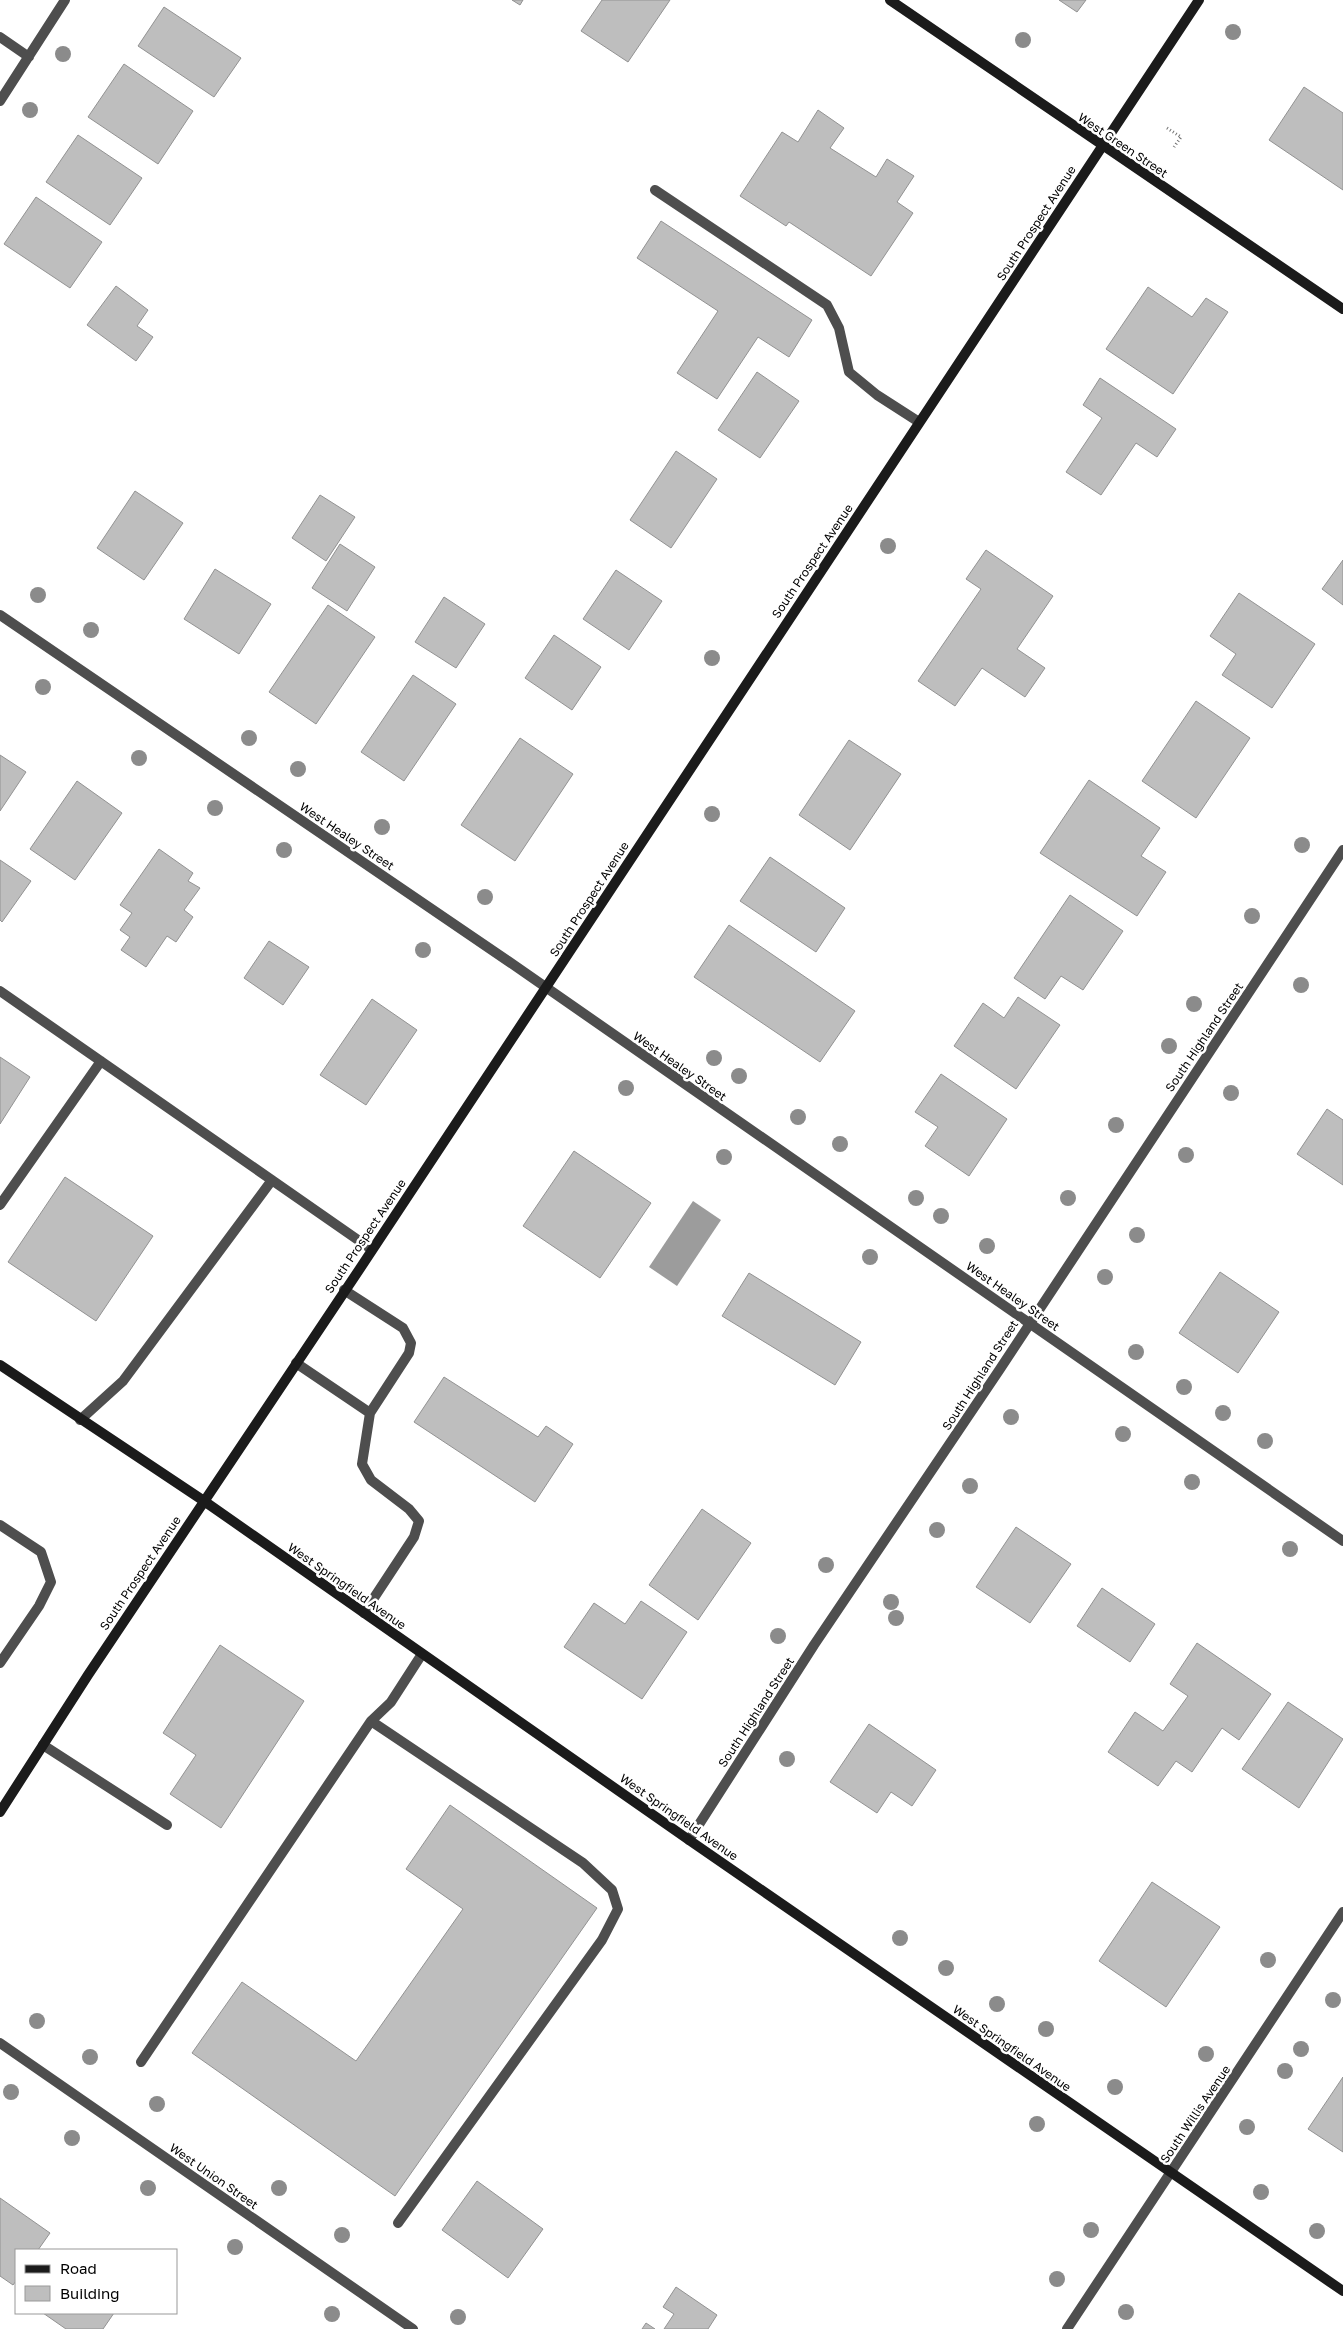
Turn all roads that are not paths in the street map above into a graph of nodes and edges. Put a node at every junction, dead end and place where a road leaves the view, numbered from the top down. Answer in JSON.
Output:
{"nodes":[{"id":1,"x":65,"y":0,"type":"edge"},
{"id":2,"x":890,"y":0,"type":"edge"},
{"id":3,"x":1199,"y":0,"type":"edge"},
{"id":4,"x":0,"y":37,"type":"edge"},
{"id":5,"x":29,"y":57,"type":"junction"},
{"id":6,"x":0,"y":101,"type":"edge"},
{"id":7,"x":1102,"y":146,"type":"junction"},
{"id":8,"x":655,"y":190,"type":"dead end"},
{"id":9,"x":1343,"y":310,"type":"edge"},
{"id":10,"x":919,"y":422,"type":"junction"},
{"id":11,"x":0,"y":616,"type":"edge"},
{"id":12,"x":1343,"y":850,"type":"edge"},
{"id":13,"x":545,"y":987,"type":"junction"},
{"id":14,"x":0,"y":991,"type":"edge"},
{"id":15,"x":101,"y":1061,"type":"junction"},
{"id":16,"x":272,"y":1180,"type":"junction"},
{"id":17,"x":0,"y":1205,"type":"edge"},
{"id":18,"x":372,"y":1248,"type":"junction"},
{"id":19,"x":344,"y":1290,"type":"junction"},
{"id":20,"x":1029,"y":1323,"type":"junction"},
{"id":21,"x":296,"y":1363,"type":"junction"},
{"id":22,"x":0,"y":1365,"type":"edge"},
{"id":23,"x":370,"y":1413,"type":"junction"},
{"id":24,"x":80,"y":1420,"type":"junction"},
{"id":25,"x":204,"y":1501,"type":"junction"},
{"id":26,"x":0,"y":1524,"type":"edge"},
{"id":27,"x":1343,"y":1541,"type":"edge"},
{"id":28,"x":364,"y":1613,"type":"junction"},
{"id":29,"x":422,"y":1654,"type":"junction"},
{"id":30,"x":0,"y":1663,"type":"edge"},
{"id":31,"x":371,"y":1721,"type":"junction"},
{"id":32,"x":42,"y":1745,"type":"junction"},
{"id":33,"x":0,"y":1811,"type":"edge"},
{"id":34,"x":167,"y":1825,"type":"dead end"},
{"id":35,"x":689,"y":1840,"type":"junction"},
{"id":36,"x":1343,"y":1912,"type":"edge"},
{"id":37,"x":0,"y":2043,"type":"edge"},
{"id":38,"x":141,"y":2062,"type":"dead end"},
{"id":39,"x":1171,"y":2172,"type":"junction"},
{"id":40,"x":398,"y":2224,"type":"dead end"},
{"id":41,"x":1343,"y":2291,"type":"edge"},
{"id":42,"x":413,"y":2329,"type":"edge"},
{"id":43,"x":1067,"y":2329,"type":"edge"}],
"edges":[{"from":1,"to":5,"type":"street"},
{"from":2,"to":7,"type":"main road","name":"West Green Street"},
{"from":3,"to":7,"type":"main road","name":"South Prospect Avenue"},
{"from":4,"to":5,"type":"street"},
{"from":5,"to":6,"type":"street"},
{"from":7,"to":9,"type":"main road","name":"West Green Street"},
{"from":7,"to":10,"type":"main road","name":"South Prospect Avenue"},
{"from":8,"to":10,"type":"street"},
{"from":10,"to":13,"type":"main road","name":"South Prospect Avenue"},
{"from":11,"to":13,"type":"street","name":"West Healey Street"},
{"from":12,"to":20,"type":"street","name":"South Highland Street"},
{"from":13,"to":18,"type":"main road","name":"South Prospect Avenue"},
{"from":13,"to":20,"type":"street","name":"West Healey Street"},
{"from":14,"to":15,"type":"street"},
{"from":15,"to":16,"type":"street"},
{"from":15,"to":17,"type":"street"},
{"from":16,"to":18,"type":"street"},
{"from":16,"to":24,"type":"street"},
{"from":18,"to":19,"type":"main road","name":"South Prospect Avenue"},
{"from":19,"to":21,"type":"main road","name":"South Prospect Avenue"},
{"from":19,"to":23,"type":"street"},
{"from":20,"to":27,"type":"street","name":"West Healey Street"},
{"from":20,"to":35,"type":"street","name":"South Highland Street"},
{"from":21,"to":23,"type":"street"},
{"from":21,"to":25,"type":"main road","name":"South Prospect Avenue"},
{"from":22,"to":24,"type":"main road","name":"West Springfield Avenue"},
{"from":23,"to":28,"type":"street"},
{"from":24,"to":25,"type":"main road","name":"West Springfield Avenue"},
{"from":25,"to":28,"type":"main road","name":"West Springfield Avenue"},
{"from":25,"to":32,"type":"main road","name":"South Prospect Avenue"},
{"from":26,"to":30,"type":"street"},
{"from":28,"to":29,"type":"main road","name":"West Springfield Avenue"},
{"from":29,"to":31,"type":"street"},
{"from":29,"to":35,"type":"main road","name":"West Springfield Avenue"},
{"from":31,"to":38,"type":"street"},
{"from":31,"to":40,"type":"street"},
{"from":32,"to":33,"type":"main road","name":"South Prospect Avenue"},
{"from":32,"to":34,"type":"street"},
{"from":35,"to":39,"type":"main road","name":"West Springfield Avenue"},
{"from":36,"to":39,"type":"street","name":"South Willis Avenue"},
{"from":37,"to":42,"type":"street","name":"West Union Street"},
{"from":39,"to":41,"type":"main road","name":"West Springfield Avenue"},
{"from":39,"to":43,"type":"street","name":"South Willis Avenue"}]}
